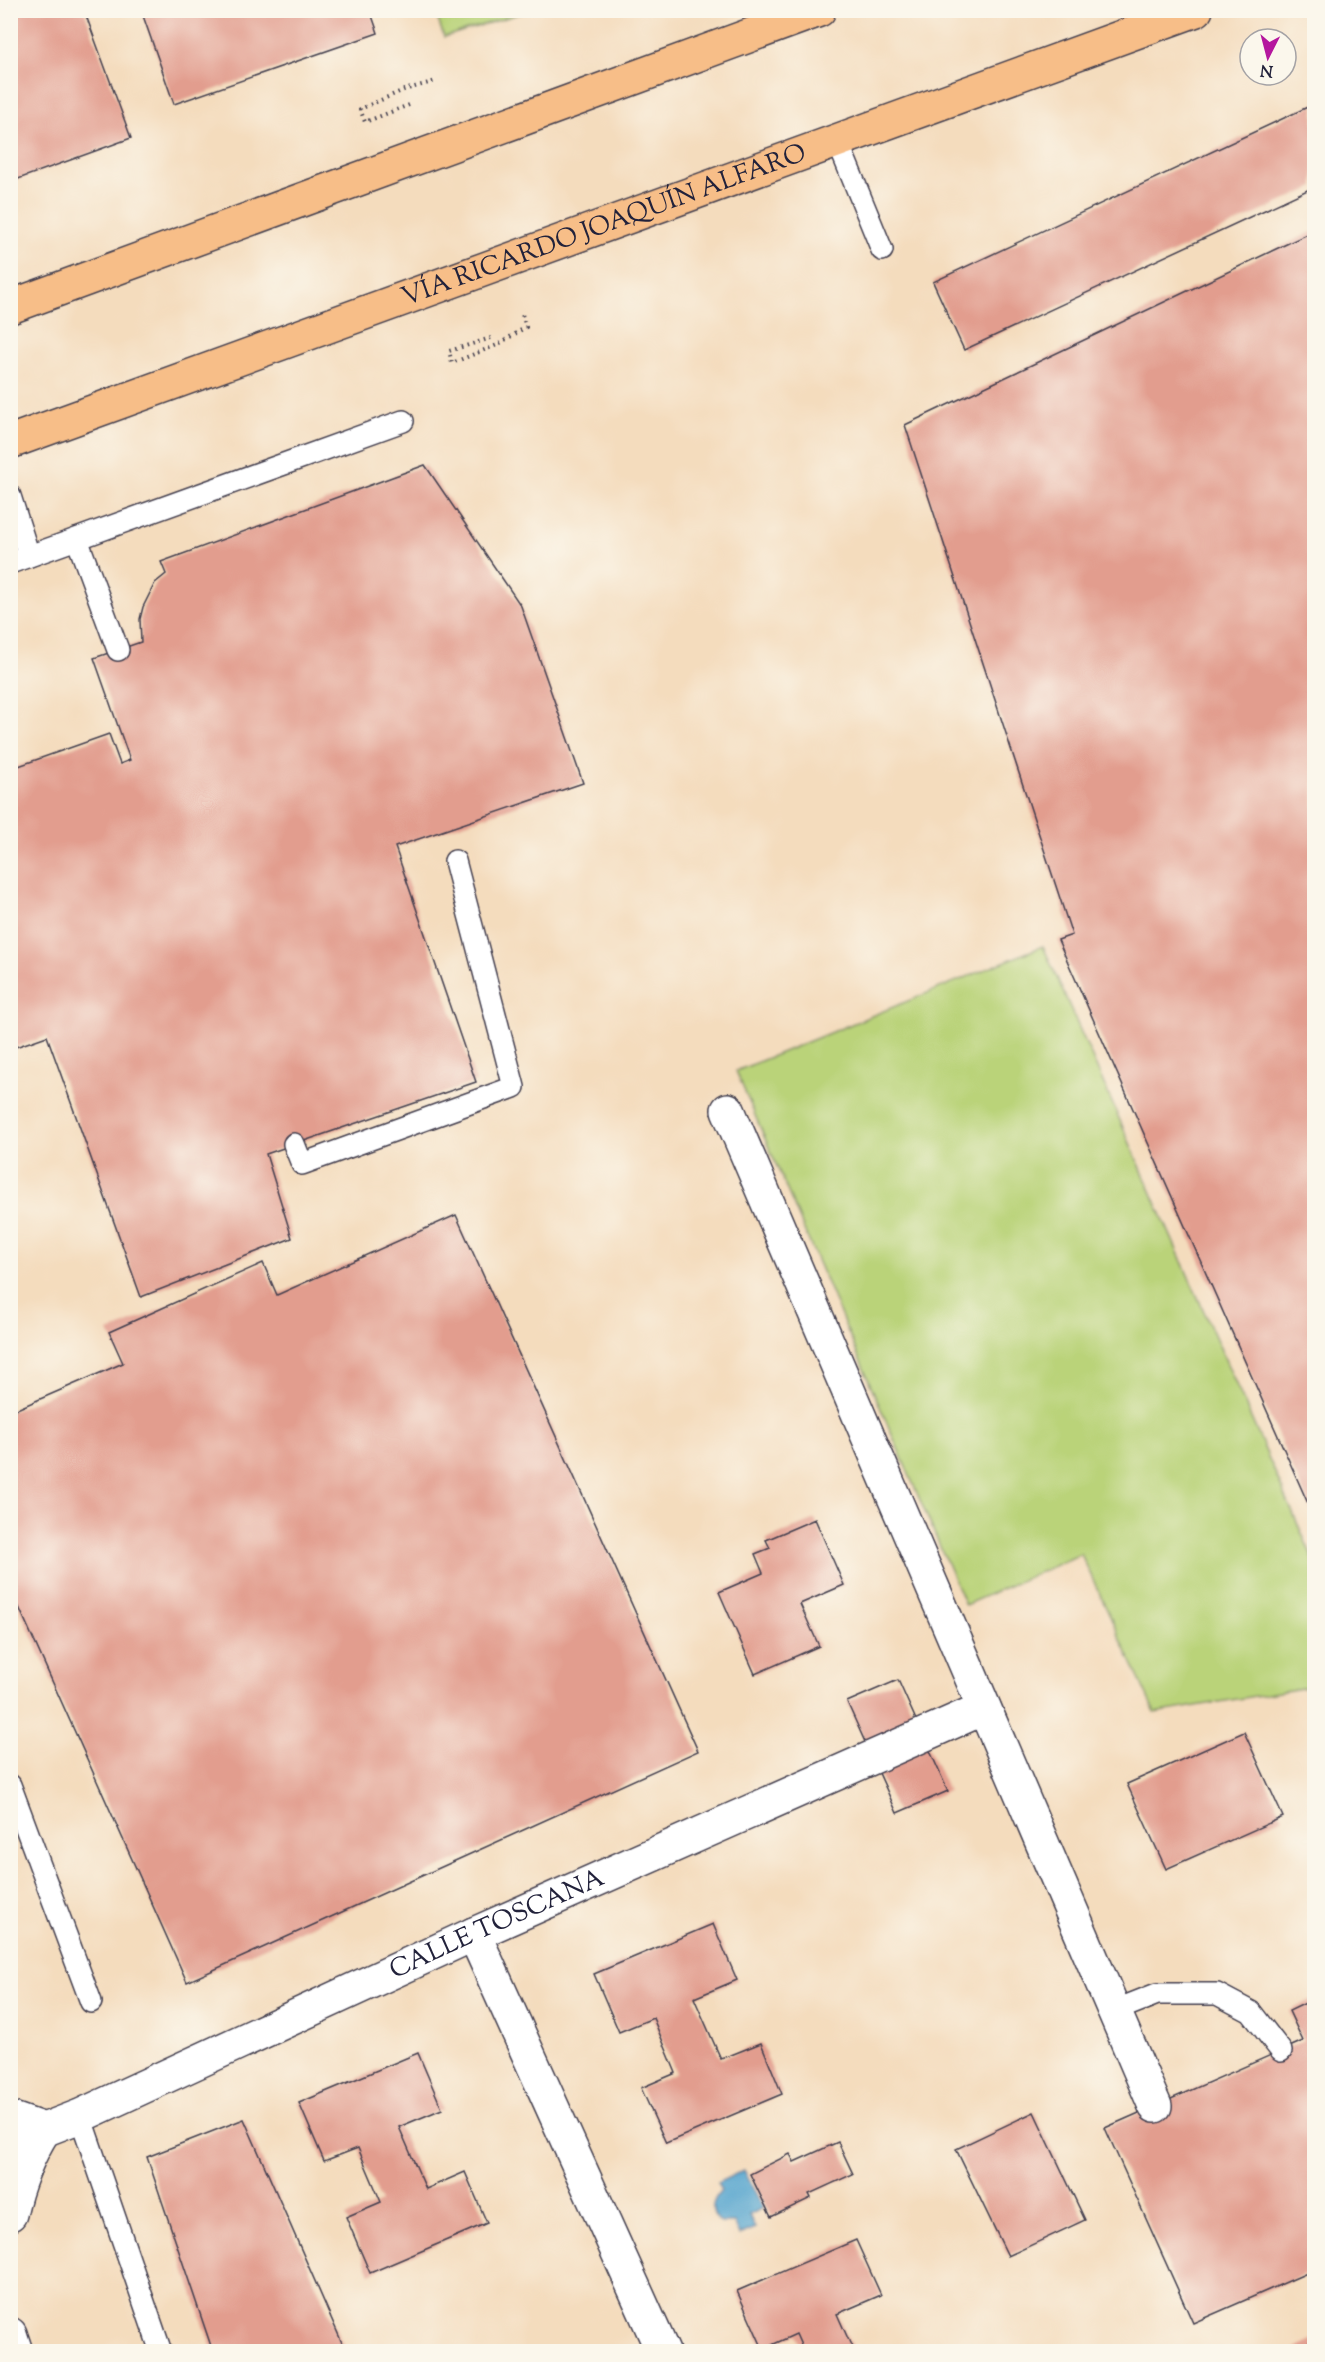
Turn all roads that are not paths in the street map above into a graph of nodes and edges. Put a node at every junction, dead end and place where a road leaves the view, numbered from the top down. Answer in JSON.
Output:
{"nodes":[{"id":1,"x":819,"y":10,"type":"edge"},
{"id":2,"x":1196,"y":10,"type":"edge"},
{"id":3,"x":837,"y":140,"type":"junction"},
{"id":4,"x":882,"y":250,"type":"dead end"},
{"id":5,"x":10,"y":307,"type":"edge"},
{"id":6,"x":403,"y":421,"type":"dead end"},
{"id":7,"x":10,"y":442,"type":"edge"},
{"id":8,"x":10,"y":496,"type":"edge"},
{"id":9,"x":77,"y":539,"type":"junction"},
{"id":10,"x":20,"y":560,"type":"edge"},
{"id":11,"x":118,"y":650,"type":"dead end"},
{"id":12,"x":455,"y":861,"type":"dead end"},
{"id":13,"x":728,"y":1110,"type":"dead end"},
{"id":14,"x":294,"y":1144,"type":"dead end"},
{"id":15,"x":984,"y":1708,"type":"junction"},
{"id":16,"x":10,"y":1785,"type":"edge"},
{"id":17,"x":474,"y":1934,"type":"junction"},
{"id":18,"x":92,"y":2002,"type":"dead end"},
{"id":19,"x":1114,"y":2011,"type":"junction"},
{"id":20,"x":1281,"y":2051,"type":"dead end"},
{"id":21,"x":1155,"y":2106,"type":"dead end"},
{"id":22,"x":80,"y":2116,"type":"junction"},
{"id":23,"x":10,"y":2118,"type":"edge"},
{"id":24,"x":44,"y":2130,"type":"junction"},
{"id":25,"x":10,"y":2143,"type":"edge"},
{"id":26,"x":10,"y":2214,"type":"edge"},
{"id":27,"x":10,"y":2334,"type":"edge"},
{"id":28,"x":16,"y":2352,"type":"edge"},
{"id":29,"x":161,"y":2352,"type":"edge"},
{"id":30,"x":663,"y":2352,"type":"edge"}],
"edges":[{"from":1,"to":5,"type":"main road"},
{"from":2,"to":3,"type":"main road","name":"VÍA RICARDO JOAQUÍN ALFARO"},
{"from":3,"to":4,"type":"lane"},
{"from":3,"to":7,"type":"main road","name":"VÍA RICARDO JOAQUÍN ALFARO"},
{"from":6,"to":9,"type":"lane"},
{"from":8,"to":10,"type":"lane"},
{"from":9,"to":10,"type":"lane"},
{"from":9,"to":11,"type":"lane"},
{"from":12,"to":14,"type":"lane"},
{"from":13,"to":15,"type":"street"},
{"from":15,"to":17,"type":"street","name":"CALLE TOSCANA"},
{"from":15,"to":19,"type":"street"},
{"from":16,"to":18,"type":"lane"},
{"from":17,"to":22,"type":"street","name":"CALLE TOSCANA"},
{"from":17,"to":30,"type":"street"},
{"from":19,"to":20,"type":"lane"},
{"from":19,"to":21,"type":"street"},
{"from":22,"to":24,"type":"street","name":"CALLE TOSCANA"},
{"from":22,"to":29,"type":"lane"},
{"from":23,"to":24,"type":"street"},
{"from":24,"to":25,"type":"street","name":"CALLE TOSCANA"},
{"from":24,"to":26,"type":"street"},
{"from":27,"to":28,"type":"street"}]}
